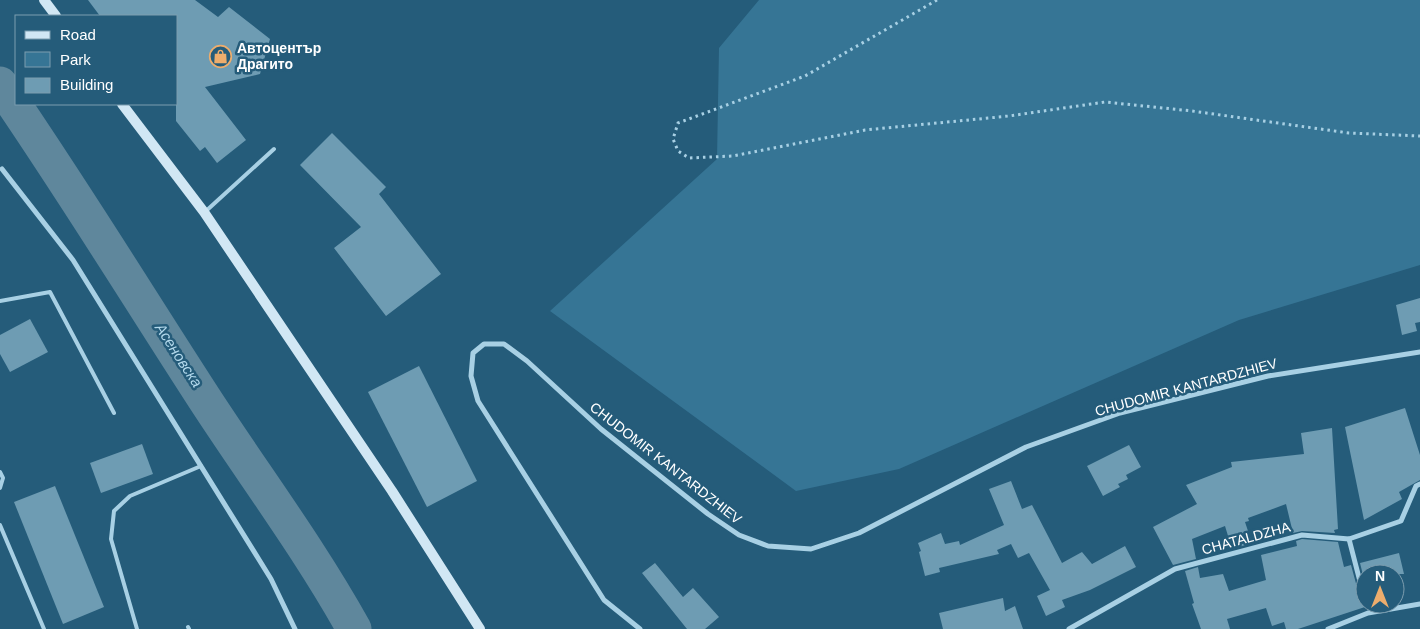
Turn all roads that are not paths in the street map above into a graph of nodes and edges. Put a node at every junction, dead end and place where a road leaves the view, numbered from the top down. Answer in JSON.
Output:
{"nodes":[{"id":1,"x":44,"y":0,"type":"edge"},
{"id":2,"x":55,"y":15,"type":"edge"},
{"id":3,"x":123,"y":105,"type":"edge"},
{"id":4,"x":274,"y":149,"type":"dead end"},
{"id":5,"x":1,"y":168,"type":"edge"},
{"id":6,"x":204,"y":212,"type":"junction"},
{"id":7,"x":0,"y":301,"type":"edge"},
{"id":8,"x":1420,"y":352,"type":"edge"},
{"id":9,"x":114,"y":413,"type":"dead end"},
{"id":10,"x":201,"y":466,"type":"junction"},
{"id":11,"x":0,"y":472,"type":"edge"},
{"id":12,"x":1420,"y":484,"type":"edge"},
{"id":13,"x":0,"y":488,"type":"edge"},
{"id":14,"x":0,"y":525,"type":"edge"},
{"id":15,"x":1349,"y":539,"type":"junction"},
{"id":16,"x":1355,"y":564,"type":"edge"},
{"id":17,"x":1420,"y":604,"type":"edge"},
{"id":18,"x":1405,"y":607,"type":"edge"},
{"id":19,"x":1366,"y":614,"type":"edge"},
{"id":20,"x":44,"y":629,"type":"edge"},
{"id":21,"x":137,"y":629,"type":"edge"},
{"id":22,"x":295,"y":629,"type":"edge"},
{"id":23,"x":480,"y":629,"type":"edge"},
{"id":24,"x":640,"y":629,"type":"edge"},
{"id":25,"x":1069,"y":629,"type":"edge"},
{"id":26,"x":1328,"y":629,"type":"edge"}],
"edges":[{"from":1,"to":2,"type":"main road"},
{"from":3,"to":6,"type":"main road"},
{"from":4,"to":6,"type":"lane"},
{"from":5,"to":10,"type":"street"},
{"from":6,"to":23,"type":"main road"},
{"from":7,"to":9,"type":"lane"},
{"from":8,"to":24,"type":"street","name":"CHUDOMIR KANTARDZHIEV"},
{"from":10,"to":21,"type":"lane"},
{"from":10,"to":22,"type":"street"},
{"from":11,"to":13,"type":"lane"},
{"from":12,"to":15,"type":"street","name":"CHATALDZHA"},
{"from":14,"to":20,"type":"lane"},
{"from":15,"to":16,"type":"street"},
{"from":15,"to":25,"type":"street","name":"CHATALDZHA"},
{"from":17,"to":18,"type":"street"},
{"from":19,"to":26,"type":"street"}]}
